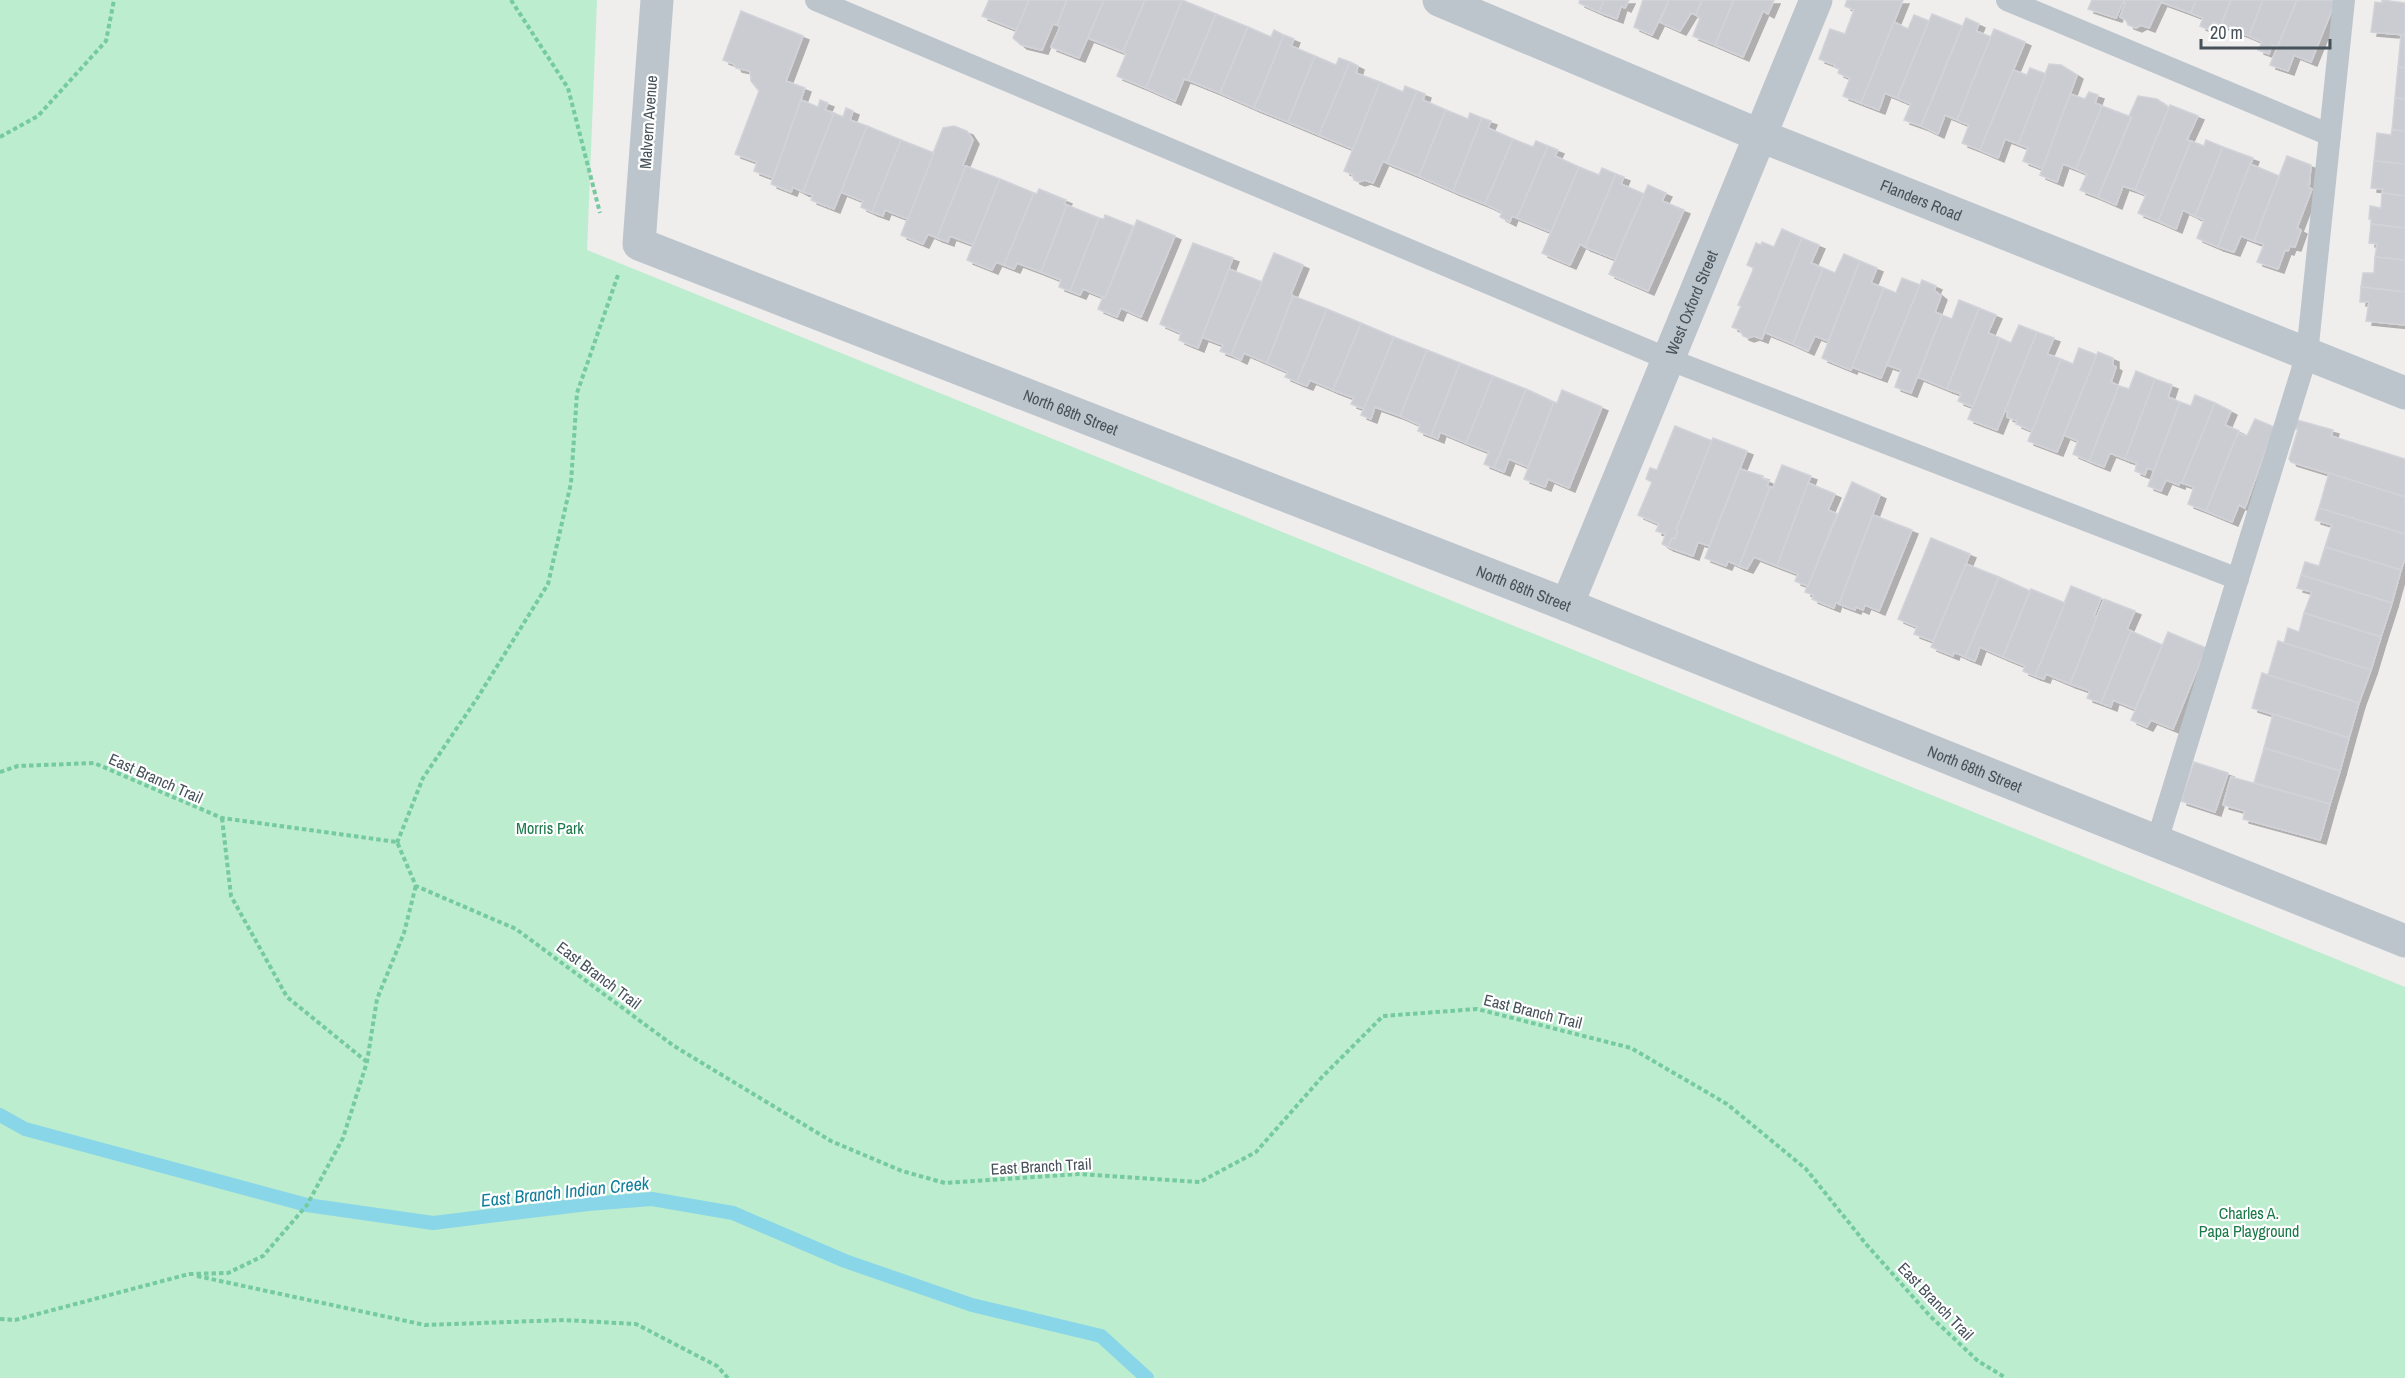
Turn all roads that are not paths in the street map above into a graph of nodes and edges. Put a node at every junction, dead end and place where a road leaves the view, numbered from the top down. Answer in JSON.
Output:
{"nodes":[{"id":1,"x":657,"y":0,"type":"edge"},
{"id":2,"x":816,"y":0,"type":"edge"},
{"id":3,"x":1439,"y":0,"type":"edge"},
{"id":4,"x":1816,"y":0,"type":"edge"},
{"id":5,"x":2007,"y":0,"type":"edge"},
{"id":6,"x":2344,"y":0,"type":"edge"},
{"id":7,"x":2330,"y":135,"type":"junction"},
{"id":8,"x":1761,"y":136,"type":"junction"},
{"id":9,"x":639,"y":244,"type":"joint"},
{"id":10,"x":2307,"y":354,"type":"junction"},
{"id":11,"x":1668,"y":359,"type":"junction"},
{"id":12,"x":2405,"y":393,"type":"edge"},
{"id":13,"x":2238,"y":579,"type":"junction"},
{"id":14,"x":1567,"y":605,"type":"junction"},
{"id":15,"x":2157,"y":841,"type":"junction"},
{"id":16,"x":2403,"y":933,"type":"edge"}],
"edges":[{"from":1,"to":9,"type":"street","name":"Malvern Avenue"},
{"from":2,"to":11,"type":"lane"},
{"from":3,"to":8,"type":"street","name":"Flanders Road"},
{"from":4,"to":8,"type":"street","name":"West Oxford Street"},
{"from":5,"to":7,"type":"lane"},
{"from":6,"to":7,"type":"lane"},
{"from":7,"to":10,"type":"lane"},
{"from":8,"to":10,"type":"street","name":"Flanders Road"},
{"from":8,"to":11,"type":"street","name":"West Oxford Street"},
{"from":9,"to":14,"type":"street","name":"North 68th Street"},
{"from":10,"to":12,"type":"street","name":"Flanders Road"},
{"from":10,"to":13,"type":"lane"},
{"from":11,"to":13,"type":"lane"},
{"from":11,"to":14,"type":"street","name":"West Oxford Street"},
{"from":13,"to":15,"type":"lane"},
{"from":14,"to":15,"type":"street","name":"North 68th Street"},
{"from":15,"to":16,"type":"street","name":"North 68th Street"}]}
